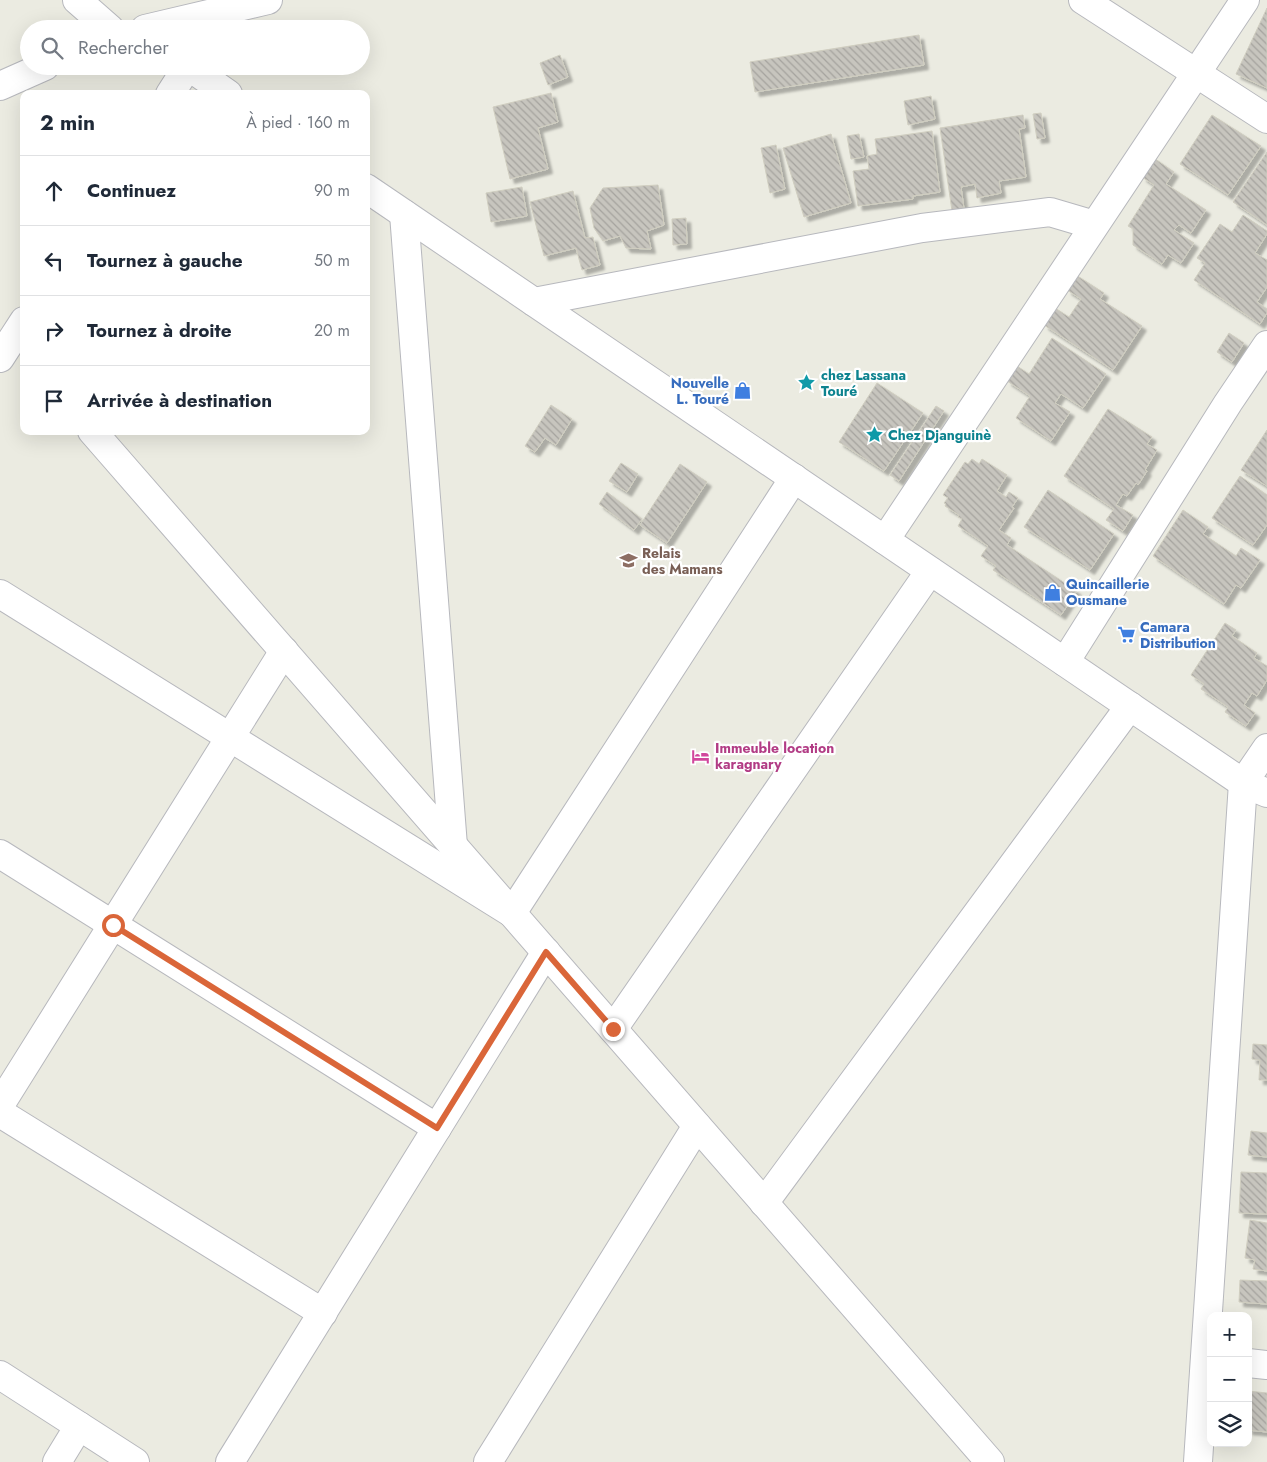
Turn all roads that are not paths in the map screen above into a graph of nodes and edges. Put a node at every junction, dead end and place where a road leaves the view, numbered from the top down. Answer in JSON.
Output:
{"nodes":[{"id":1,"x":77,"y":0,"type":"edge"},
{"id":2,"x":268,"y":0,"type":"edge"},
{"id":3,"x":1084,"y":0,"type":"edge"},
{"id":4,"x":1245,"y":0,"type":"edge"},
{"id":5,"x":100,"y":20,"type":"edge"},
{"id":6,"x":183,"y":20,"type":"edge"},
{"id":7,"x":1196,"y":73,"type":"junction"},
{"id":8,"x":25,"y":75,"type":"edge"},
{"id":9,"x":182,"y":75,"type":"edge"},
{"id":10,"x":201,"y":75,"type":"edge"},
{"id":11,"x":0,"y":86,"type":"edge"},
{"id":12,"x":173,"y":90,"type":"edge"},
{"id":13,"x":222,"y":90,"type":"edge"},
{"id":14,"x":1267,"y":119,"type":"edge"},
{"id":15,"x":370,"y":191,"type":"edge"},
{"id":16,"x":404,"y":214,"type":"junction"},
{"id":17,"x":1094,"y":225,"type":"junction"},
{"id":18,"x":534,"y":302,"type":"junction"},
{"id":19,"x":1267,"y":345,"type":"edge"},
{"id":20,"x":95,"y":435,"type":"edge"},
{"id":21,"x":794,"y":478,"type":"junction"},
{"id":22,"x":885,"y":540,"type":"junction"},
{"id":23,"x":930,"y":571,"type":"junction"},
{"id":24,"x":0,"y":594,"type":"edge"},
{"id":25,"x":284,"y":651,"type":"junction"},
{"id":26,"x":1065,"y":662,"type":"junction"},
{"id":27,"x":1130,"y":706,"type":"junction"},
{"id":28,"x":230,"y":737,"type":"junction"},
{"id":29,"x":1267,"y":748,"type":"edge"},
{"id":30,"x":1255,"y":788,"type":"edge"},
{"id":31,"x":454,"y":846,"type":"junction"},
{"id":32,"x":0,"y":854,"type":"edge"},
{"id":33,"x":512,"y":913,"type":"junction"},
{"id":34,"x":113,"y":925,"type":"junction"},
{"id":35,"x":546,"y":952,"type":"junction"},
{"id":36,"x":613,"y":1029,"type":"junction"},
{"id":37,"x":0,"y":1105,"type":"edge"},
{"id":38,"x":0,"y":1113,"type":"edge"},
{"id":39,"x":698,"y":1126,"type":"junction"},
{"id":40,"x":437,"y":1128,"type":"junction"},
{"id":41,"x":764,"y":1203,"type":"junction"},
{"id":42,"x":323,"y":1313,"type":"junction"},
{"id":43,"x":1208,"y":1357,"type":"edge"},
{"id":44,"x":1252,"y":1363,"type":"edge"},
{"id":45,"x":1267,"y":1365,"type":"edge"},
{"id":46,"x":1207,"y":1368,"type":"edge"},
{"id":47,"x":0,"y":1376,"type":"edge"},
{"id":48,"x":79,"y":1426,"type":"junction"},
{"id":49,"x":57,"y":1462,"type":"edge"},
{"id":50,"x":135,"y":1462,"type":"edge"},
{"id":51,"x":230,"y":1462,"type":"edge"},
{"id":52,"x":488,"y":1462,"type":"edge"},
{"id":53,"x":990,"y":1462,"type":"edge"},
{"id":54,"x":1198,"y":1462,"type":"edge"}],
"edges":[{"from":1,"to":5,"type":"street"},
{"from":2,"to":6,"type":"street"},
{"from":3,"to":7,"type":"street"},
{"from":4,"to":7,"type":"street"},
{"from":7,"to":14,"type":"street"},
{"from":7,"to":17,"type":"street"},
{"from":8,"to":11,"type":"street"},
{"from":9,"to":12,"type":"street"},
{"from":10,"to":13,"type":"street"},
{"from":15,"to":16,"type":"street"},
{"from":16,"to":18,"type":"street"},
{"from":16,"to":31,"type":"street"},
{"from":17,"to":18,"type":"street"},
{"from":17,"to":22,"type":"street"},
{"from":18,"to":21,"type":"street"},
{"from":19,"to":26,"type":"street"},
{"from":20,"to":25,"type":"street"},
{"from":21,"to":22,"type":"street"},
{"from":21,"to":33,"type":"street"},
{"from":22,"to":23,"type":"street"},
{"from":23,"to":26,"type":"street"},
{"from":23,"to":36,"type":"street"},
{"from":24,"to":28,"type":"street"},
{"from":25,"to":28,"type":"street"},
{"from":25,"to":31,"type":"street"},
{"from":26,"to":27,"type":"street"},
{"from":27,"to":30,"type":"street"},
{"from":27,"to":41,"type":"street"},
{"from":28,"to":33,"type":"street"},
{"from":28,"to":34,"type":"street"},
{"from":29,"to":30,"type":"street"},
{"from":30,"to":43,"type":"street"},
{"from":31,"to":33,"type":"street"},
{"from":32,"to":34,"type":"street"},
{"from":33,"to":35,"type":"street"},
{"from":34,"to":37,"type":"street"},
{"from":34,"to":40,"type":"street"},
{"from":35,"to":36,"type":"street"},
{"from":35,"to":40,"type":"street"},
{"from":36,"to":39,"type":"street"},
{"from":38,"to":42,"type":"street"},
{"from":39,"to":41,"type":"street"},
{"from":39,"to":52,"type":"street"},
{"from":40,"to":42,"type":"street"},
{"from":41,"to":53,"type":"street"},
{"from":42,"to":51,"type":"street"},
{"from":44,"to":45,"type":"street"},
{"from":46,"to":54,"type":"street"},
{"from":47,"to":48,"type":"street"},
{"from":48,"to":49,"type":"street"},
{"from":48,"to":50,"type":"street"}]}
